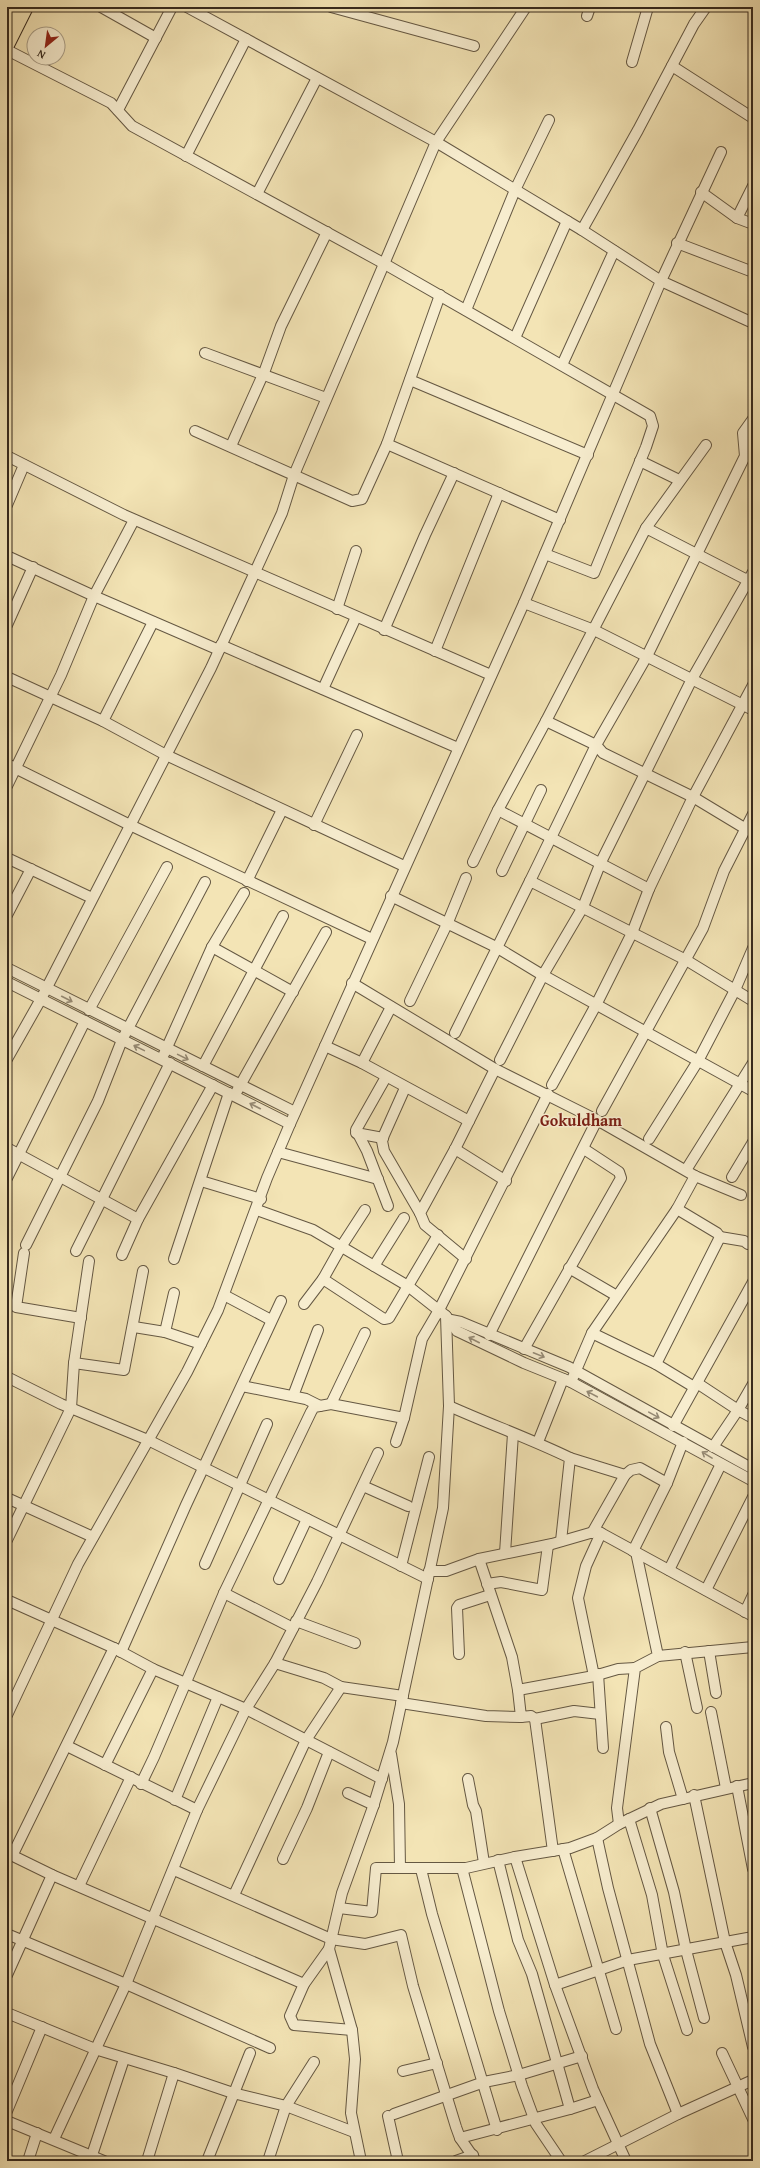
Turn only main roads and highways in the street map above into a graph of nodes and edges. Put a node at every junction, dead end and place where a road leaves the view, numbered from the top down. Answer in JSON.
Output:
{"nodes":[{"id":1,"x":18,"y":7,"type":"edge"},
{"id":2,"x":27,"y":7,"type":"edge"},
{"id":3,"x":7,"y":27,"type":"edge"},
{"id":4,"x":7,"y":49,"type":"edge"}],
"edges":[{"from":1,"to":3,"type":"main road"},
{"from":2,"to":4,"type":"main road"}]}
